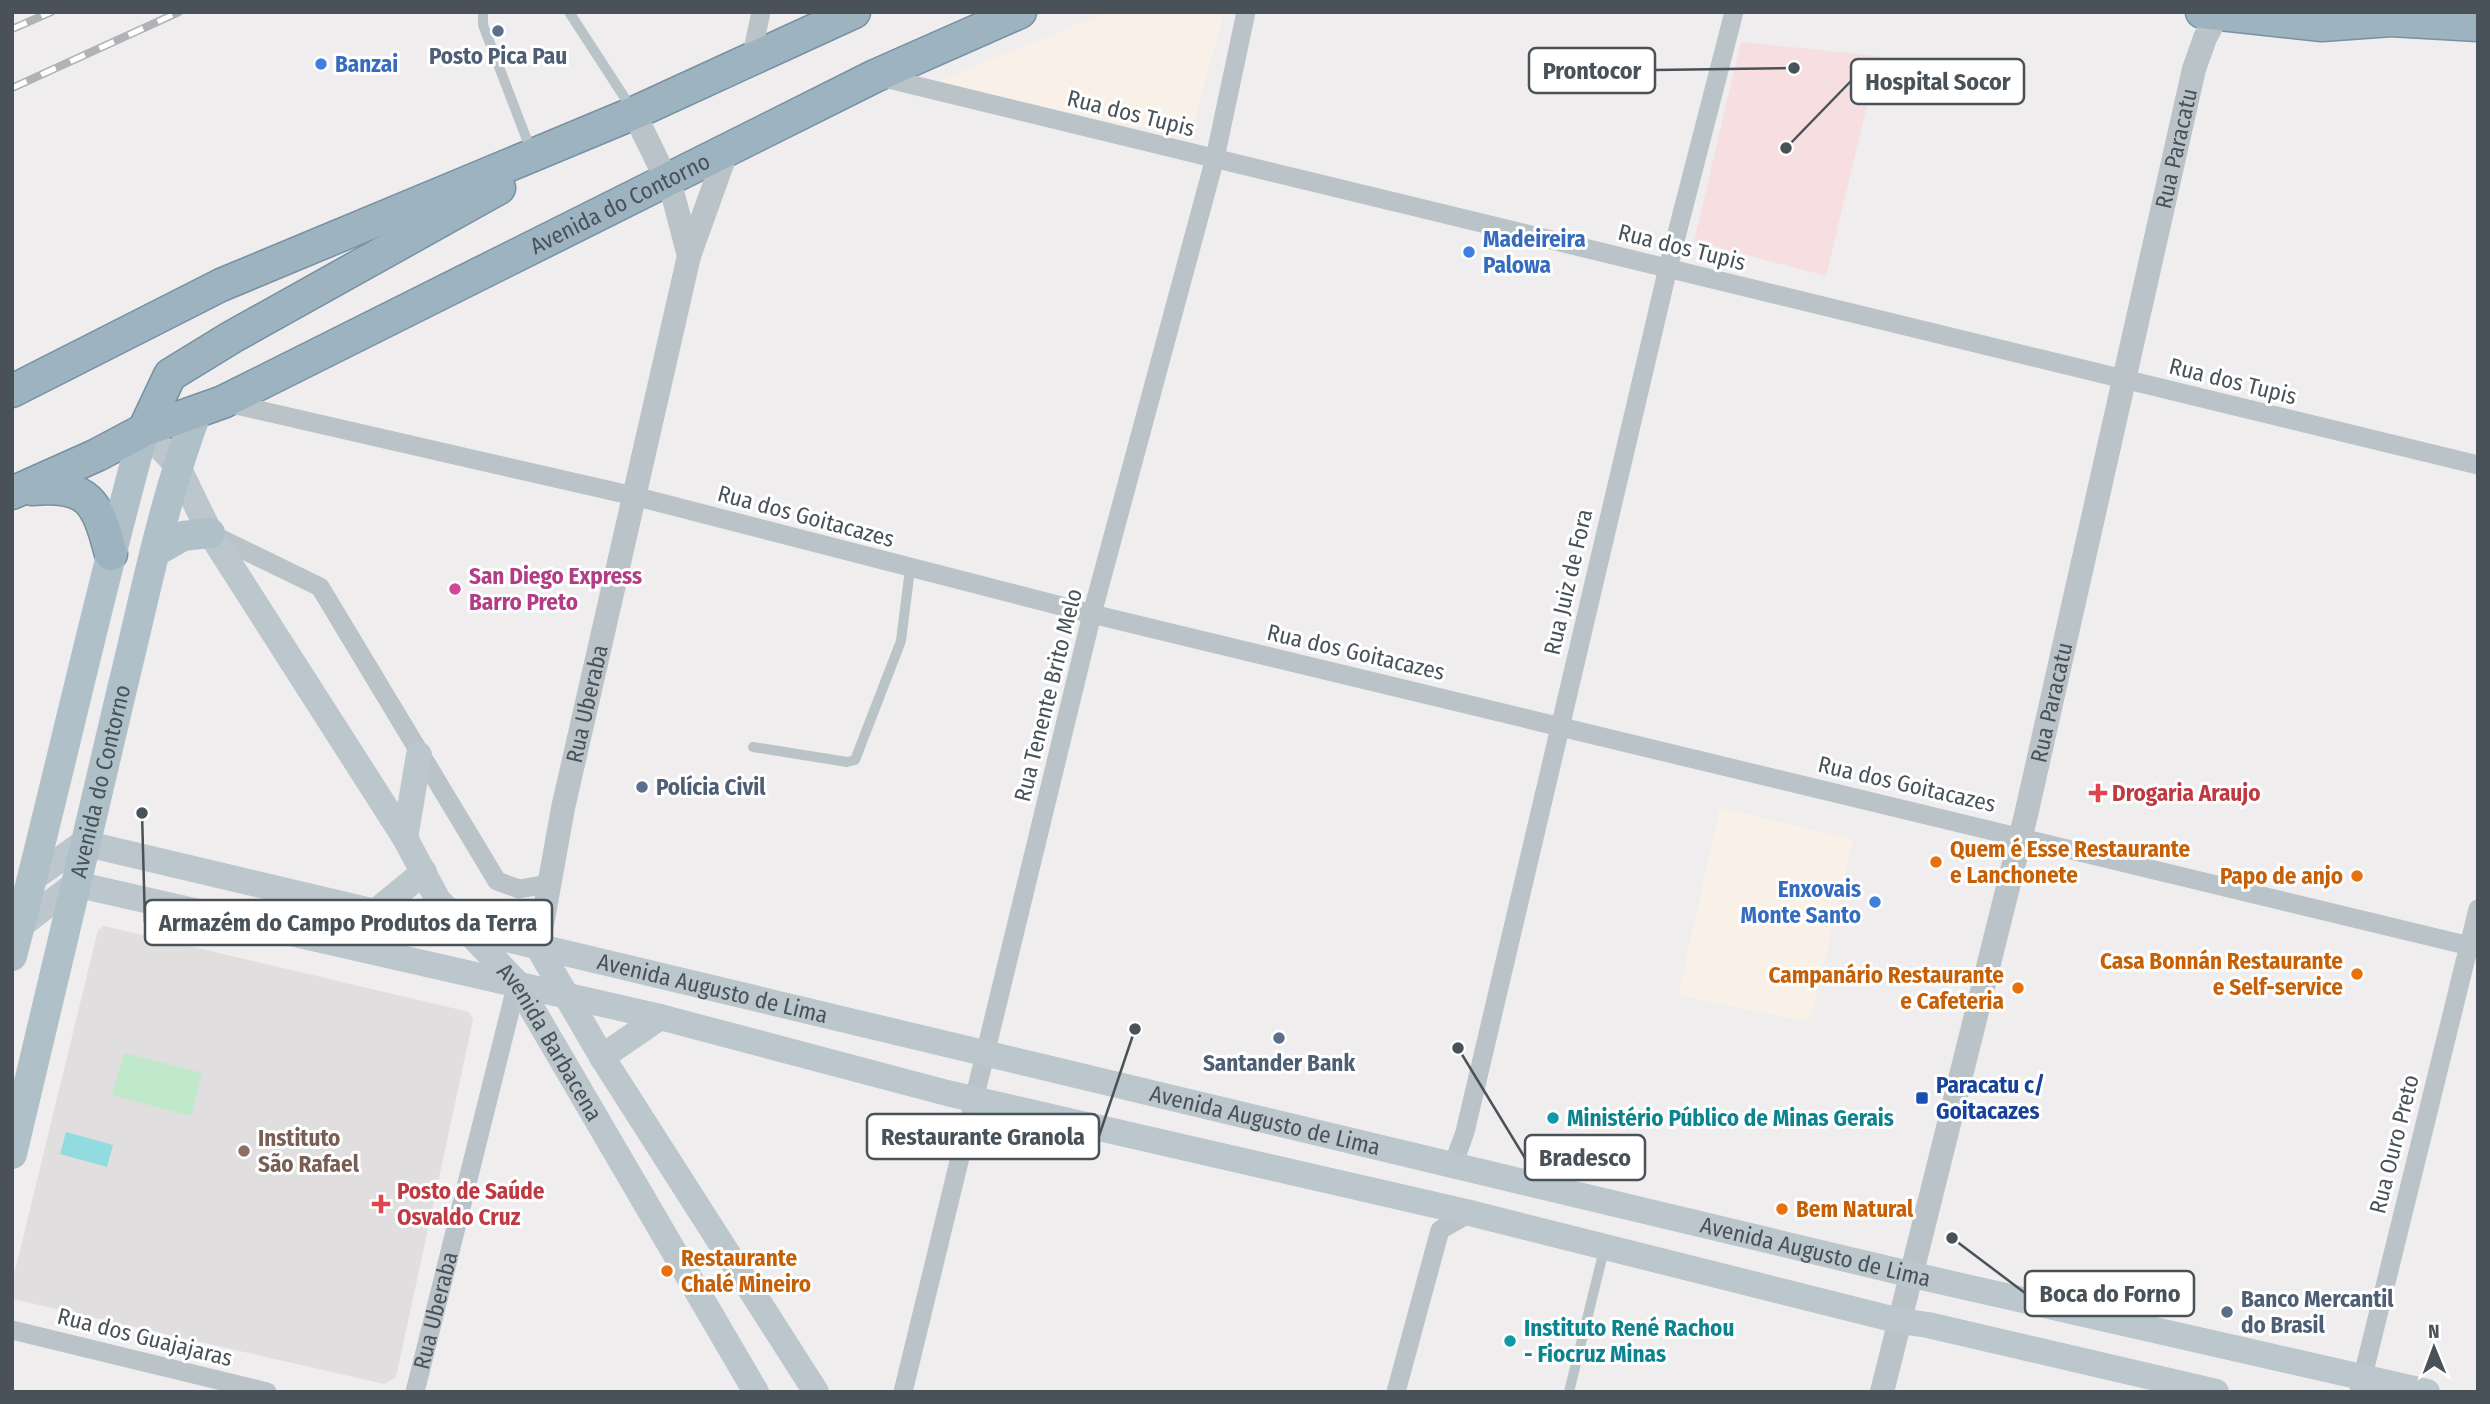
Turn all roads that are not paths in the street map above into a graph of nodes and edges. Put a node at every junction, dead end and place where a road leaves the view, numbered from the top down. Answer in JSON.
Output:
{"nodes":[{"id":1,"x":484,"y":12,"type":"edge"},
{"id":2,"x":569,"y":12,"type":"edge"},
{"id":3,"x":761,"y":12,"type":"edge"},
{"id":4,"x":854,"y":12,"type":"edge"},
{"id":5,"x":1020,"y":12,"type":"edge"},
{"id":6,"x":1246,"y":12,"type":"edge"},
{"id":7,"x":1734,"y":12,"type":"edge"},
{"id":8,"x":2213,"y":13,"type":"edge"},
{"id":9,"x":2322,"y":25,"type":"junction"},
{"id":10,"x":2478,"y":25,"type":"edge"},
{"id":11,"x":2478,"y":38,"type":"edge"},
{"id":12,"x":751,"y":59,"type":"junction"},
{"id":13,"x":875,"y":76,"type":"junction"},
{"id":14,"x":634,"y":113,"type":"junction"},
{"id":15,"x":727,"y":150,"type":"junction"},
{"id":16,"x":533,"y":155,"type":"junction"},
{"id":17,"x":1215,"y":158,"type":"junction"},
{"id":18,"x":667,"y":178,"type":"junction"},
{"id":19,"x":690,"y":256,"type":"junction"},
{"id":20,"x":1668,"y":268,"type":"junction"},
{"id":21,"x":2121,"y":379,"type":"junction"},
{"id":22,"x":12,"y":391,"type":"edge"},
{"id":23,"x":210,"y":407,"type":"junction"},
{"id":24,"x":144,"y":429,"type":"junction"},
{"id":25,"x":177,"y":465,"type":"junction"},
{"id":26,"x":2478,"y":465,"type":"edge"},
{"id":27,"x":16,"y":491,"type":"edge"},
{"id":28,"x":634,"y":496,"type":"junction"},
{"id":29,"x":210,"y":533,"type":"junction"},
{"id":30,"x":155,"y":552,"type":"junction"},
{"id":31,"x":111,"y":554,"type":"junction"},
{"id":32,"x":910,"y":569,"type":"junction"},
{"id":33,"x":1092,"y":614,"type":"junction"},
{"id":34,"x":1559,"y":726,"type":"junction"},
{"id":35,"x":753,"y":747,"type":"dead end"},
{"id":36,"x":419,"y":755,"type":"junction"},
{"id":37,"x":2020,"y":836,"type":"junction"},
{"id":38,"x":405,"y":838,"type":"junction"},
{"id":39,"x":83,"y":843,"type":"junction"},
{"id":40,"x":424,"y":872,"type":"junction"},
{"id":41,"x":22,"y":879,"type":"edge"},
{"id":42,"x":75,"y":884,"type":"junction"},
{"id":43,"x":548,"y":884,"type":"junction"},
{"id":44,"x":2478,"y":909,"type":"edge"},
{"id":45,"x":375,"y":912,"type":"junction"},
{"id":46,"x":469,"y":930,"type":"junction"},
{"id":47,"x":16,"y":931,"type":"edge"},
{"id":48,"x":538,"y":947,"type":"junction"},
{"id":49,"x":2473,"y":947,"type":"edge"},
{"id":50,"x":12,"y":956,"type":"edge"},
{"id":51,"x":517,"y":983,"type":"junction"},
{"id":52,"x":567,"y":996,"type":"junction"},
{"id":53,"x":660,"y":1017,"type":"junction"},
{"id":54,"x":986,"y":1055,"type":"junction"},
{"id":55,"x":602,"y":1057,"type":"junction"},
{"id":56,"x":975,"y":1098,"type":"junction"},
{"id":57,"x":12,"y":1154,"type":"edge"},
{"id":58,"x":1453,"y":1165,"type":"junction"},
{"id":59,"x":1469,"y":1213,"type":"junction"},
{"id":60,"x":1605,"y":1246,"type":"junction"},
{"id":61,"x":1913,"y":1275,"type":"junction"},
{"id":62,"x":1900,"y":1321,"type":"junction"},
{"id":63,"x":12,"y":1330,"type":"edge"},
{"id":64,"x":2361,"y":1384,"type":"edge"},
{"id":65,"x":267,"y":1392,"type":"edge"},
{"id":66,"x":415,"y":1392,"type":"edge"},
{"id":67,"x":756,"y":1392,"type":"edge"},
{"id":68,"x":816,"y":1392,"type":"edge"},
{"id":69,"x":903,"y":1392,"type":"edge"},
{"id":70,"x":1396,"y":1392,"type":"edge"},
{"id":71,"x":1569,"y":1392,"type":"edge"},
{"id":72,"x":1882,"y":1392,"type":"edge"},
{"id":73,"x":2216,"y":1392,"type":"edge"},
{"id":74,"x":2427,"y":1392,"type":"edge"}],
"edges":[{"from":1,"to":16,"type":"lane"},
{"from":2,"to":14,"type":"lane"},
{"from":3,"to":12,"type":"street"},
{"from":4,"to":12,"type":"highway"},
{"from":5,"to":13,"type":"highway","name":"Avenida do Contorno"},
{"from":6,"to":17,"type":"street","name":"Rua Tenente Brito Melo"},
{"from":7,"to":20,"type":"street","name":"Rua Juiz de Fora"},
{"from":8,"to":9,"type":"highway"},
{"from":8,"to":21,"type":"street","name":"Rua Paracatu"},
{"from":9,"to":10,"type":"highway"},
{"from":9,"to":11,"type":"main road"},
{"from":12,"to":14,"type":"highway"},
{"from":13,"to":15,"type":"highway","name":"Avenida do Contorno"},
{"from":13,"to":17,"type":"street","name":"Rua dos Tupis"},
{"from":14,"to":16,"type":"highway"},
{"from":14,"to":18,"type":"street","name":"Rua Uberaba"},
{"from":14,"to":24,"type":"highway"},
{"from":15,"to":18,"type":"highway","name":"Avenida do Contorno"},
{"from":15,"to":19,"type":"street","name":"Rua Uberaba"},
{"from":16,"to":22,"type":"highway"},
{"from":17,"to":20,"type":"street","name":"Rua dos Tupis"},
{"from":17,"to":33,"type":"street","name":"Rua Tenente Brito Melo"},
{"from":18,"to":19,"type":"street","name":"Rua Uberaba"},
{"from":18,"to":23,"type":"highway","name":"Avenida do Contorno"},
{"from":19,"to":28,"type":"street","name":"Rua Uberaba"},
{"from":20,"to":21,"type":"street","name":"Rua dos Tupis"},
{"from":20,"to":34,"type":"street","name":"Rua Juiz de Fora"},
{"from":21,"to":26,"type":"street","name":"Rua dos Tupis"},
{"from":21,"to":37,"type":"street","name":"Rua Paracatu"},
{"from":23,"to":24,"type":"highway"},
{"from":23,"to":25,"type":"main road","name":"Avenida do Contorno"},
{"from":23,"to":28,"type":"street","name":"Rua dos Goitacazes"},
{"from":24,"to":25,"type":"main road","name":"Avenida Barbacena"},
{"from":24,"to":27,"type":"highway"},
{"from":24,"to":31,"type":"main road","name":"Avenida do Contorno"},
{"from":25,"to":29,"type":"main road","name":"Avenida Barbacena"},
{"from":25,"to":30,"type":"main road","name":"Avenida do Contorno"},
{"from":27,"to":31,"type":"highway"},
{"from":28,"to":32,"type":"street","name":"Rua dos Goitacazes"},
{"from":28,"to":43,"type":"street","name":"Rua Uberaba"},
{"from":29,"to":30,"type":"main road"},
{"from":29,"to":36,"type":"street"},
{"from":29,"to":38,"type":"main road","name":"Avenida Barbacena"},
{"from":30,"to":39,"type":"main road","name":"Avenida do Contorno"},
{"from":31,"to":41,"type":"main road","name":"Avenida do Contorno"},
{"from":32,"to":33,"type":"street","name":"Rua dos Goitacazes"},
{"from":32,"to":35,"type":"lane"},
{"from":33,"to":34,"type":"street","name":"Rua dos Goitacazes"},
{"from":33,"to":54,"type":"street","name":"Rua Tenente Brito Melo"},
{"from":34,"to":37,"type":"street","name":"Rua dos Goitacazes"},
{"from":34,"to":58,"type":"street","name":"Rua Juiz de Fora"},
{"from":36,"to":38,"type":"main road"},
{"from":36,"to":43,"type":"street"},
{"from":37,"to":49,"type":"street","name":"Rua dos Goitacazes"},
{"from":37,"to":61,"type":"street","name":"Rua Paracatu"},
{"from":38,"to":40,"type":"main road","name":"Avenida Barbacena"},
{"from":39,"to":41,"type":"main road"},
{"from":39,"to":42,"type":"main road","name":"Avenida do Contorno"},
{"from":39,"to":45,"type":"main road","name":"Avenida Augusto de Lima"},
{"from":40,"to":45,"type":"main road"},
{"from":40,"to":46,"type":"main road","name":"Avenida Barbacena"},
{"from":41,"to":47,"type":"main road","name":"Avenida do Contorno"},
{"from":42,"to":47,"type":"main road"},
{"from":42,"to":51,"type":"main road","name":"Avenida Augusto de Lima"},
{"from":42,"to":57,"type":"main road","name":"Avenida do Contorno"},
{"from":43,"to":48,"type":"street","name":"Rua Uberaba"},
{"from":44,"to":49,"type":"street","name":"Rua Ouro Preto"},
{"from":45,"to":46,"type":"main road","name":"Avenida Augusto de Lima"},
{"from":46,"to":48,"type":"main road","name":"Avenida Augusto de Lima"},
{"from":46,"to":51,"type":"main road","name":"Avenida Barbacena"},
{"from":47,"to":50,"type":"main road","name":"Avenida do Contorno"},
{"from":48,"to":52,"type":"main road","name":"Avenida Barbacena"},
{"from":48,"to":54,"type":"main road","name":"Avenida Augusto de Lima"},
{"from":49,"to":64,"type":"street","name":"Rua Ouro Preto"},
{"from":51,"to":52,"type":"main road","name":"Avenida Augusto de Lima"},
{"from":51,"to":66,"type":"street","name":"Rua Uberaba"},
{"from":51,"to":67,"type":"main road","name":"Avenida Barbacena"},
{"from":52,"to":53,"type":"main road","name":"Avenida Augusto de Lima"},
{"from":52,"to":55,"type":"main road","name":"Avenida Barbacena"},
{"from":53,"to":55,"type":"main road"},
{"from":53,"to":56,"type":"main road","name":"Avenida Augusto de Lima"},
{"from":54,"to":56,"type":"street","name":"Rua Tenente Brito Melo"},
{"from":54,"to":58,"type":"main road","name":"Avenida Augusto de Lima"},
{"from":55,"to":68,"type":"main road","name":"Avenida Barbacena"},
{"from":56,"to":59,"type":"main road","name":"Avenida Augusto de Lima"},
{"from":56,"to":69,"type":"street","name":"Rua Tenente Brito Melo"},
{"from":58,"to":61,"type":"main road","name":"Avenida Augusto de Lima"},
{"from":59,"to":60,"type":"main road","name":"Avenida Augusto de Lima"},
{"from":59,"to":70,"type":"street"},
{"from":60,"to":62,"type":"main road","name":"Avenida Augusto de Lima"},
{"from":60,"to":71,"type":"lane"},
{"from":61,"to":62,"type":"street","name":"Rua Paracatu"},
{"from":61,"to":64,"type":"main road","name":"Avenida Augusto de Lima"},
{"from":62,"to":72,"type":"street","name":"Rua Paracatu"},
{"from":62,"to":73,"type":"main road","name":"Avenida Augusto de Lima"},
{"from":63,"to":65,"type":"street","name":"Rua dos Guajajaras"},
{"from":64,"to":74,"type":"main road","name":"Avenida Augusto de Lima"}]}
